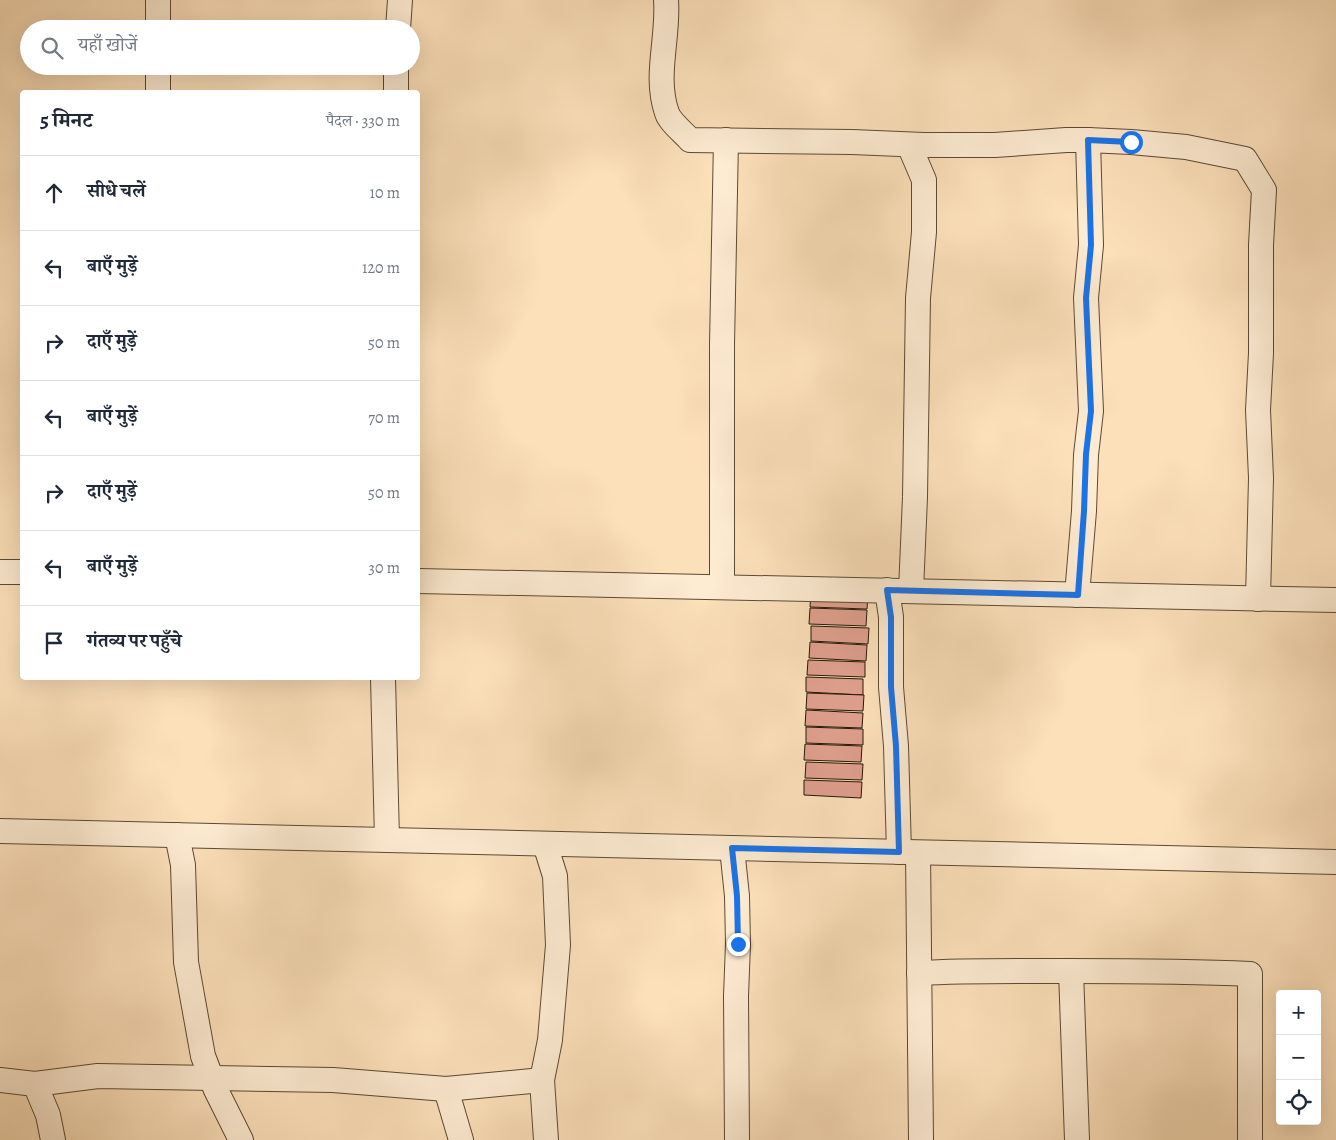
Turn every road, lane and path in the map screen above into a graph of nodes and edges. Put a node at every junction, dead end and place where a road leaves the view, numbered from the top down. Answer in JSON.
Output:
{"nodes":[{"id":1,"x":158,"y":0,"type":"edge"},
{"id":2,"x":400,"y":0,"type":"edge"},
{"id":3,"x":666,"y":0,"type":"edge"},
{"id":4,"x":158,"y":20,"type":"edge"},
{"id":5,"x":399,"y":20,"type":"edge"},
{"id":6,"x":158,"y":75,"type":"edge"},
{"id":7,"x":396,"y":75,"type":"edge"},
{"id":8,"x":158,"y":90,"type":"edge"},
{"id":9,"x":396,"y":90,"type":"edge"},
{"id":10,"x":726,"y":140,"type":"junction"},
{"id":11,"x":1088,"y":140,"type":"junction"},
{"id":12,"x":908,"y":145,"type":"junction"},
{"id":13,"x":0,"y":572,"type":"edge"},
{"id":14,"x":20,"y":572,"type":"edge"},
{"id":15,"x":420,"y":581,"type":"edge"},
{"id":16,"x":722,"y":587,"type":"junction"},
{"id":17,"x":887,"y":590,"type":"junction"},
{"id":18,"x":911,"y":591,"type":"junction"},
{"id":19,"x":1078,"y":595,"type":"junction"},
{"id":20,"x":1258,"y":599,"type":"junction"},
{"id":21,"x":1336,"y":600,"type":"edge"},
{"id":22,"x":383,"y":680,"type":"edge"},
{"id":23,"x":0,"y":831,"type":"edge"},
{"id":24,"x":177,"y":835,"type":"junction"},
{"id":25,"x":388,"y":840,"type":"junction"},
{"id":26,"x":545,"y":844,"type":"junction"},
{"id":27,"x":732,"y":848,"type":"junction"},
{"id":28,"x":909,"y":852,"type":"junction"},
{"id":29,"x":1336,"y":862,"type":"edge"},
{"id":30,"x":1071,"y":972,"type":"junction"},
{"id":31,"x":919,"y":973,"type":"junction"},
{"id":32,"x":212,"y":1079,"type":"junction"},
{"id":33,"x":0,"y":1080,"type":"edge"},
{"id":34,"x":542,"y":1080,"type":"junction"},
{"id":35,"x":35,"y":1084,"type":"junction"},
{"id":36,"x":446,"y":1089,"type":"junction"},
{"id":37,"x":53,"y":1140,"type":"edge"},
{"id":38,"x":242,"y":1140,"type":"edge"},
{"id":39,"x":462,"y":1140,"type":"edge"},
{"id":40,"x":546,"y":1140,"type":"edge"},
{"id":41,"x":737,"y":1140,"type":"edge"},
{"id":42,"x":921,"y":1140,"type":"edge"},
{"id":43,"x":1077,"y":1140,"type":"edge"},
{"id":44,"x":1250,"y":1140,"type":"edge"}],
"edges":[{"from":1,"to":4,"type":"street"},
{"from":2,"to":5,"type":"street"},
{"from":3,"to":10,"type":"street"},
{"from":6,"to":8,"type":"street"},
{"from":7,"to":9,"type":"street"},
{"from":10,"to":12,"type":"street"},
{"from":10,"to":16,"type":"street"},
{"from":11,"to":12,"type":"street"},
{"from":11,"to":19,"type":"street"},
{"from":11,"to":20,"type":"street"},
{"from":12,"to":18,"type":"street"},
{"from":13,"to":14,"type":"street"},
{"from":15,"to":16,"type":"street"},
{"from":16,"to":17,"type":"street"},
{"from":17,"to":18,"type":"street"},
{"from":17,"to":28,"type":"street"},
{"from":18,"to":19,"type":"street"},
{"from":19,"to":20,"type":"street"},
{"from":20,"to":21,"type":"street"},
{"from":22,"to":25,"type":"street"},
{"from":23,"to":24,"type":"street"},
{"from":24,"to":25,"type":"street"},
{"from":24,"to":32,"type":"street"},
{"from":25,"to":26,"type":"street"},
{"from":26,"to":27,"type":"street"},
{"from":26,"to":34,"type":"street"},
{"from":27,"to":28,"type":"street"},
{"from":27,"to":41,"type":"street"},
{"from":28,"to":29,"type":"street"},
{"from":28,"to":31,"type":"street"},
{"from":30,"to":31,"type":"street"},
{"from":30,"to":43,"type":"street"},
{"from":30,"to":44,"type":"street"},
{"from":31,"to":42,"type":"street"},
{"from":32,"to":35,"type":"street"},
{"from":32,"to":36,"type":"street"},
{"from":32,"to":38,"type":"street"},
{"from":33,"to":35,"type":"street"},
{"from":34,"to":36,"type":"street"},
{"from":34,"to":40,"type":"street"},
{"from":35,"to":37,"type":"street"},
{"from":36,"to":39,"type":"street"}]}
